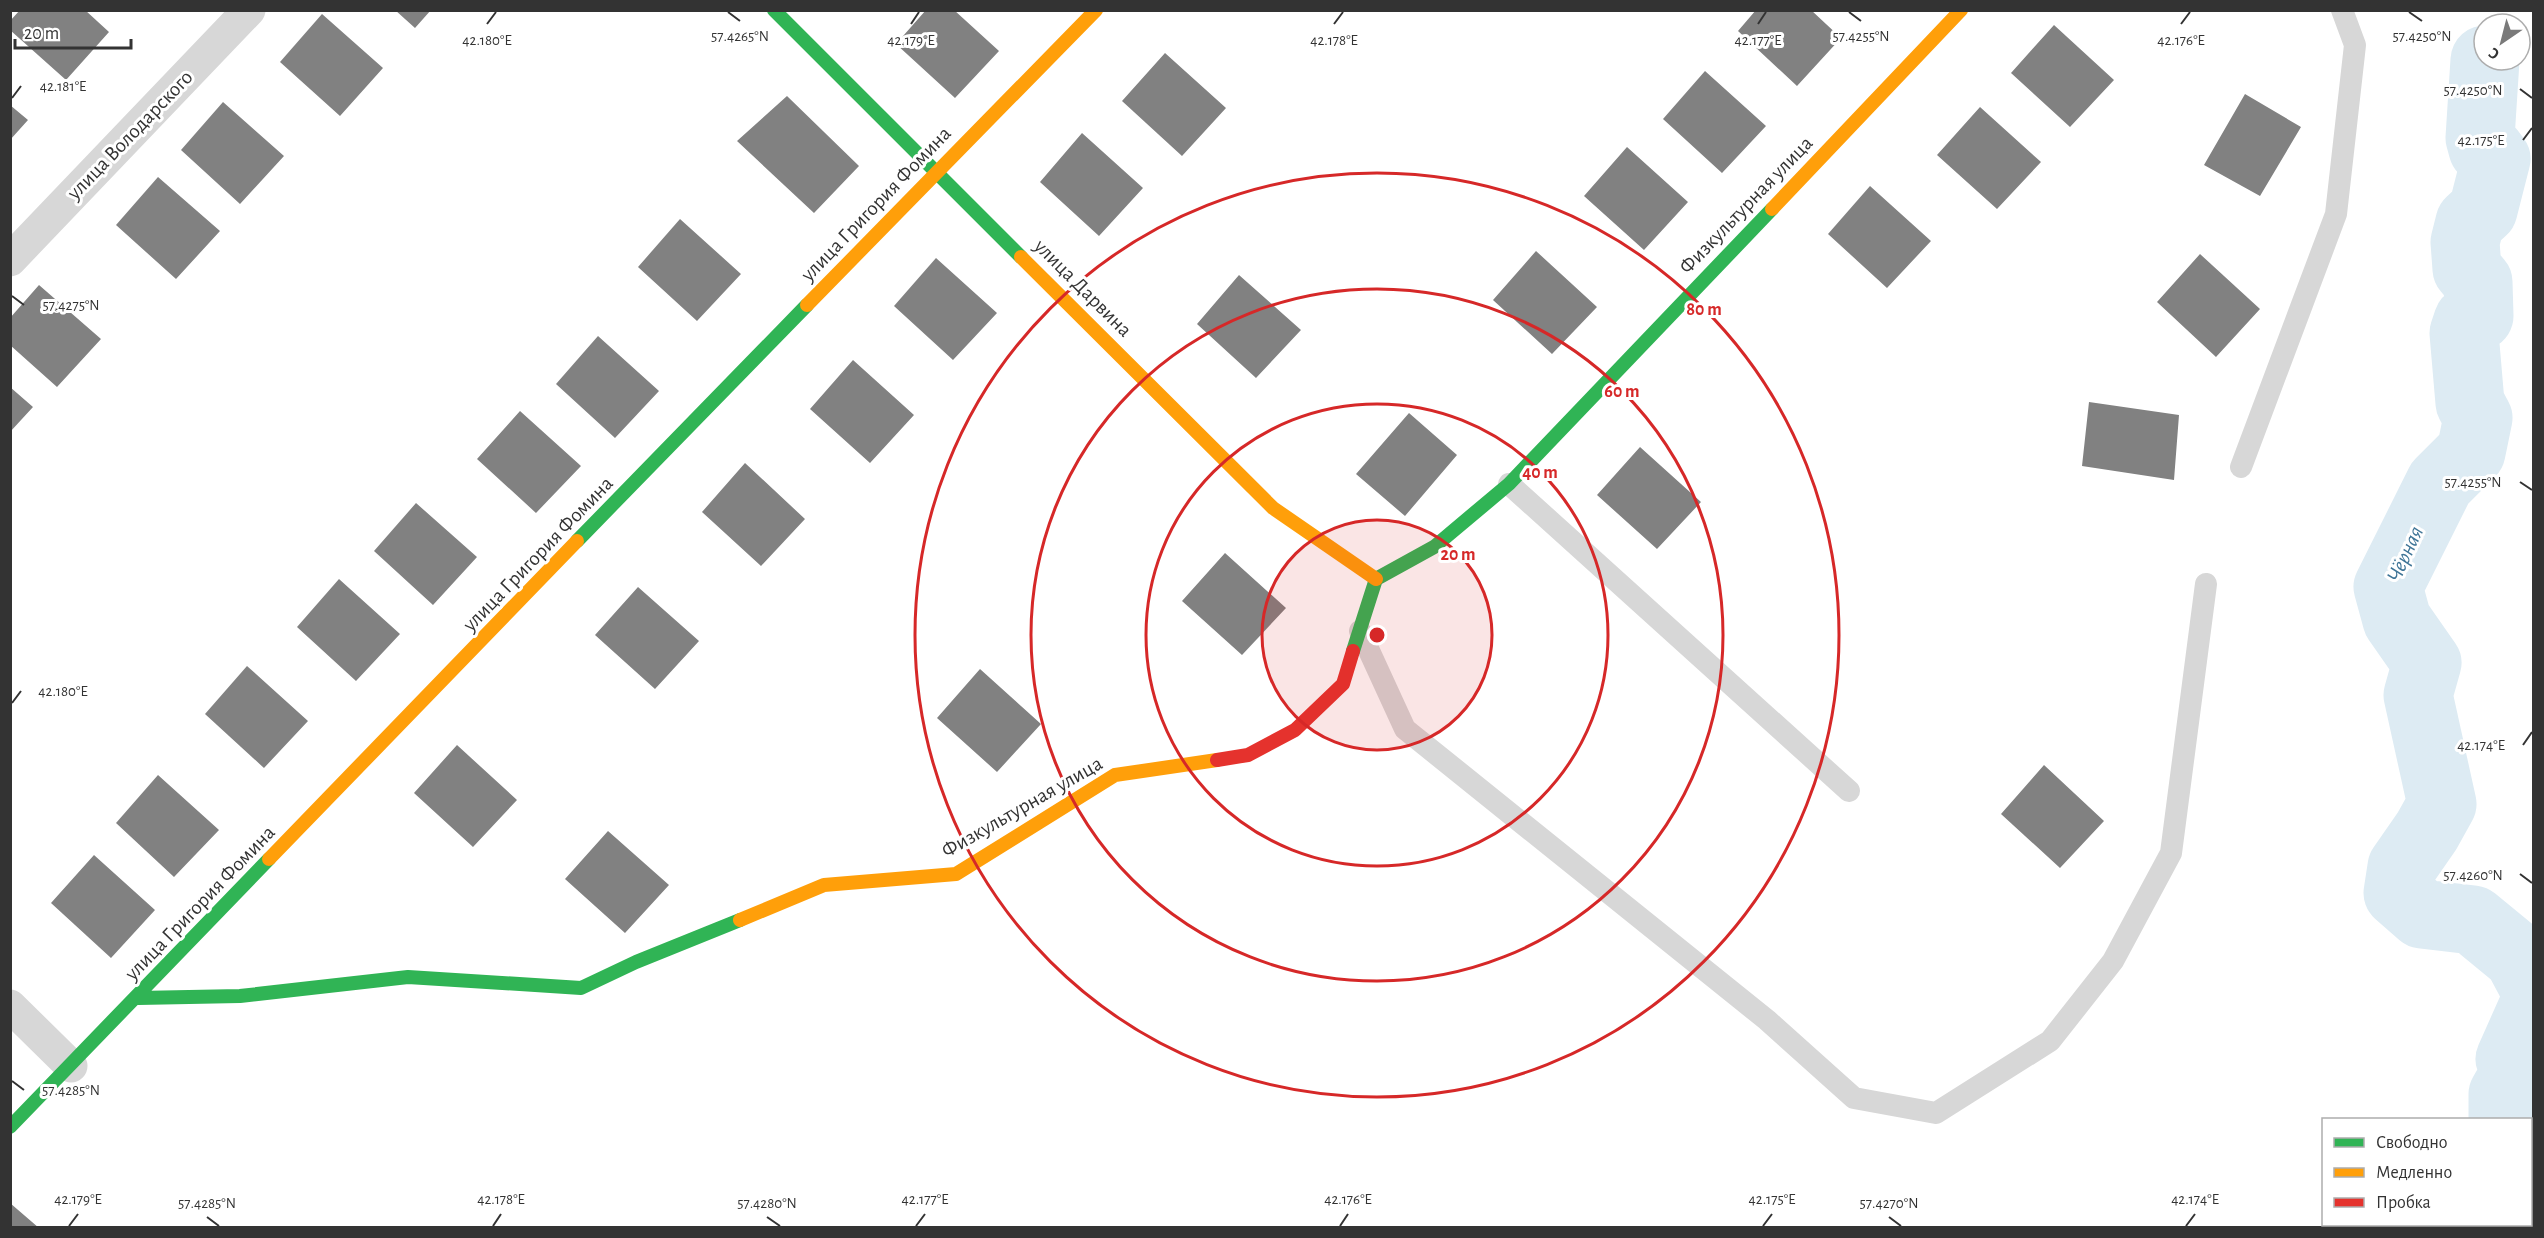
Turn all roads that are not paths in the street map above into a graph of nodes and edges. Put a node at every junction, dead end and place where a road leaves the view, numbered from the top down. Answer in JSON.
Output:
{"nodes":[{"id":1,"x":249,"y":10,"type":"edge"},
{"id":2,"x":774,"y":10,"type":"edge"},
{"id":3,"x":1096,"y":10,"type":"edge"},
{"id":4,"x":1961,"y":10,"type":"edge"},
{"id":5,"x":2342,"y":10,"type":"edge"},
{"id":6,"x":936,"y":171,"type":"junction"},
{"id":7,"x":10,"y":260,"type":"edge"},
{"id":8,"x":2241,"y":467,"type":"dead end"},
{"id":9,"x":1509,"y":484,"type":"junction"},
{"id":10,"x":1376,"y":579,"type":"junction"},
{"id":11,"x":2205,"y":584,"type":"dead end"},
{"id":12,"x":1360,"y":631,"type":"junction"},
{"id":13,"x":1849,"y":791,"type":"dead end"},
{"id":14,"x":138,"y":998,"type":"junction"},
{"id":15,"x":10,"y":1006,"type":"edge"},
{"id":16,"x":70,"y":1066,"type":"junction"},
{"id":17,"x":10,"y":1127,"type":"edge"}],
"edges":[{"from":1,"to":7,"type":"street","name":"улица Володарского"},
{"from":2,"to":6,"type":"street","name":"улица Дарвина"},
{"from":3,"to":6,"type":"street","name":"улица Григория Фомина"},
{"from":4,"to":9,"type":"street","name":"Физкультурная улица"},
{"from":5,"to":8,"type":"lane"},
{"from":6,"to":10,"type":"street","name":"улица Дарвина"},
{"from":6,"to":14,"type":"street","name":"улица Григория Фомина"},
{"from":9,"to":10,"type":"street","name":"Физкультурная улица"},
{"from":9,"to":13,"type":"lane"},
{"from":10,"to":12,"type":"street","name":"Физкультурная улица"},
{"from":11,"to":12,"type":"lane"},
{"from":12,"to":14,"type":"street","name":"Физкультурная улица"},
{"from":14,"to":16,"type":"street","name":"улица Григория Фомина"},
{"from":15,"to":16,"type":"street"},
{"from":16,"to":17,"type":"street","name":"улица Григория Фомина"}]}
